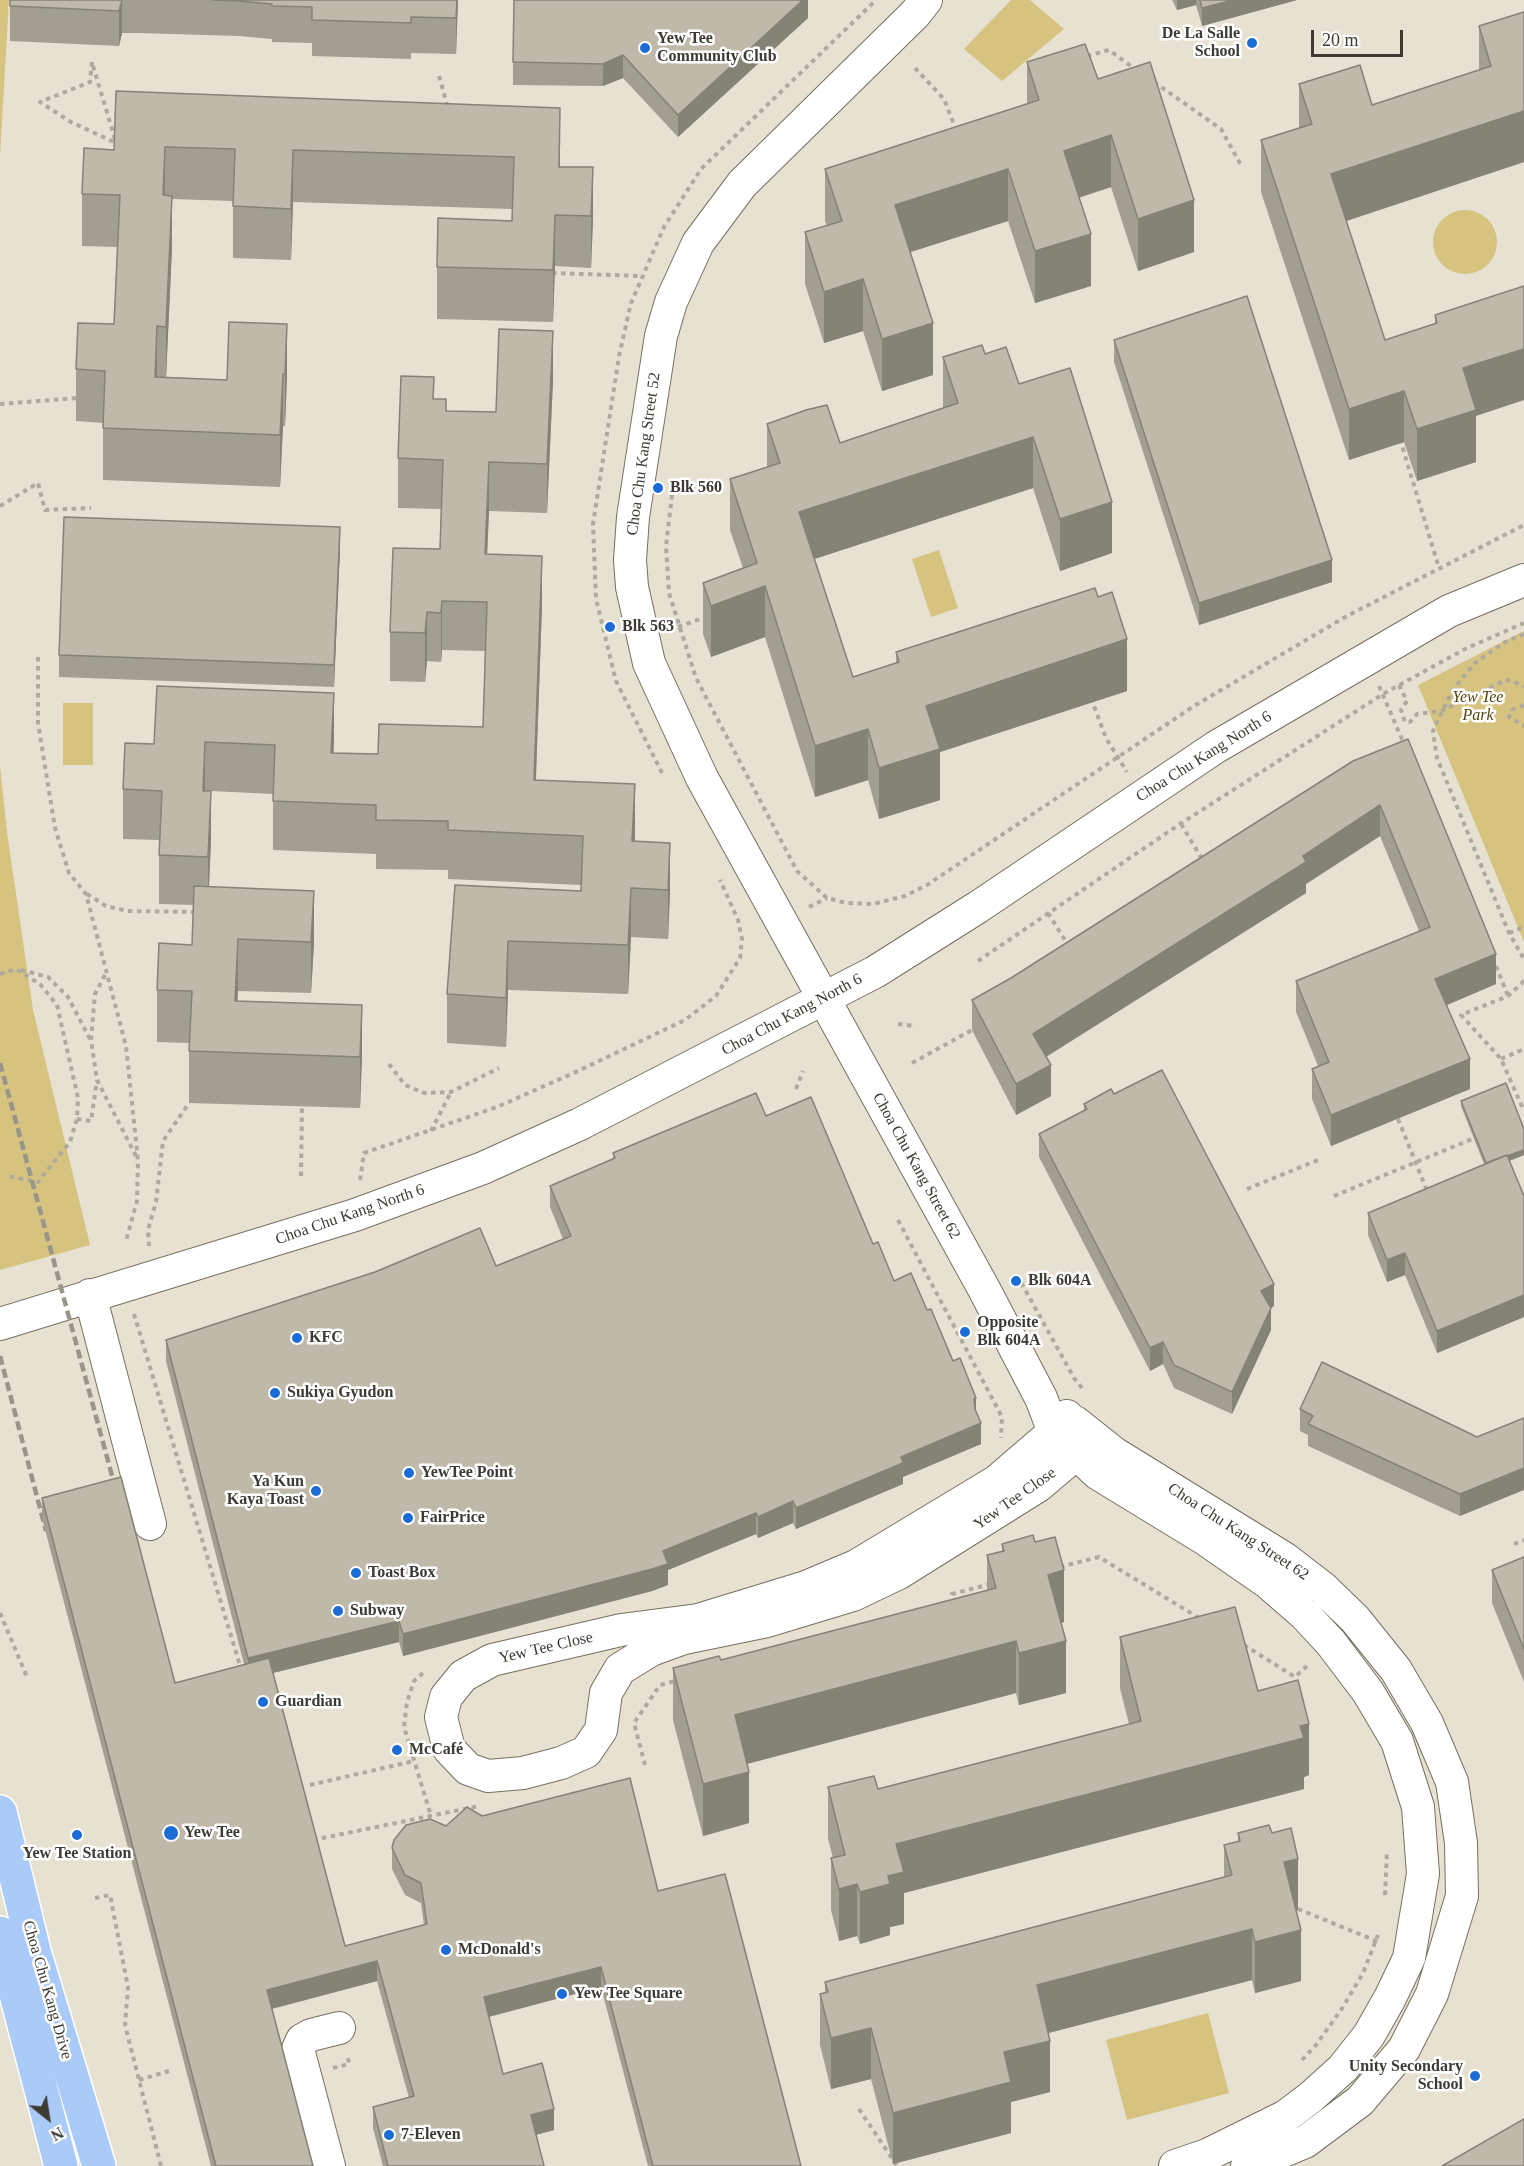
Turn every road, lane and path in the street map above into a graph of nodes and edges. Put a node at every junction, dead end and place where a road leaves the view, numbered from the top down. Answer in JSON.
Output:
{"nodes":[{"id":1,"x":913,"y":5,"type":"edge"},
{"id":2,"x":1080,"y":58,"type":"edge"},
{"id":3,"x":92,"y":62,"type":"joint"},
{"id":4,"x":915,"y":69,"type":"dead end"},
{"id":5,"x":1137,"y":70,"type":"edge"},
{"id":6,"x":439,"y":76,"type":"dead end"},
{"id":7,"x":1146,"y":77,"type":"edge"},
{"id":8,"x":449,"y":112,"type":"edge"},
{"id":9,"x":961,"y":141,"type":"edge"},
{"id":10,"x":1242,"y":167,"type":"dead end"},
{"id":11,"x":543,"y":272,"type":"edge"},
{"id":12,"x":641,"y":276,"type":"dead end"},
{"id":13,"x":77,"y":399,"type":"edge"},
{"id":14,"x":0,"y":404,"type":"edge"},
{"id":15,"x":1399,"y":436,"type":"edge"},
{"id":16,"x":673,"y":486,"type":"dead end"},
{"id":17,"x":0,"y":506,"type":"edge"},
{"id":18,"x":91,"y":508,"type":"dead end"},
{"id":19,"x":1524,"y":525,"type":"edge"},
{"id":20,"x":1439,"y":568,"type":"junction"},
{"id":21,"x":1524,"y":580,"type":"edge"},
{"id":22,"x":709,"y":616,"type":"edge"},
{"id":23,"x":1524,"y":623,"type":"edge"},
{"id":24,"x":678,"y":627,"type":"junction"},
{"id":25,"x":1524,"y":634,"type":"edge"},
{"id":26,"x":38,"y":657,"type":"dead end"},
{"id":27,"x":1365,"y":659,"type":"junction"},
{"id":28,"x":1399,"y":685,"type":"junction"},
{"id":29,"x":1524,"y":687,"type":"edge"},
{"id":30,"x":1088,"y":689,"type":"edge"},
{"id":31,"x":1383,"y":694,"type":"junction"},
{"id":32,"x":1524,"y":705,"type":"edge"},
{"id":33,"x":1441,"y":711,"type":"junction"},
{"id":34,"x":1524,"y":726,"type":"edge"},
{"id":35,"x":1406,"y":748,"type":"edge"},
{"id":36,"x":1118,"y":757,"type":"junction"},
{"id":37,"x":1141,"y":796,"type":"junction"},
{"id":38,"x":1181,"y":824,"type":"junction"},
{"id":39,"x":1203,"y":861,"type":"edge"},
{"id":40,"x":86,"y":894,"type":"junction"},
{"id":41,"x":202,"y":912,"type":"edge"},
{"id":42,"x":1048,"y":913,"type":"junction"},
{"id":43,"x":1524,"y":927,"type":"edge"},
{"id":44,"x":1509,"y":933,"type":"junction"},
{"id":45,"x":742,"y":939,"type":"dead end"},
{"id":46,"x":1070,"y":947,"type":"edge"},
{"id":47,"x":1524,"y":959,"type":"edge"},
{"id":48,"x":978,"y":961,"type":"dead end"},
{"id":49,"x":1495,"y":964,"type":"edge"},
{"id":50,"x":16,"y":969,"type":"junction"},
{"id":51,"x":0,"y":974,"type":"edge"},
{"id":52,"x":106,"y":974,"type":"junction"},
{"id":53,"x":1524,"y":981,"type":"edge"},
{"id":54,"x":1508,"y":996,"type":"junction"},
{"id":55,"x":823,"y":998,"type":"junction"},
{"id":56,"x":898,"y":1024,"type":"dead end"},
{"id":57,"x":916,"y":1026,"type":"dead end"},
{"id":58,"x":972,"y":1030,"type":"dead end"},
{"id":59,"x":91,"y":1040,"type":"junction"},
{"id":60,"x":1524,"y":1049,"type":"edge"},
{"id":61,"x":1501,"y":1059,"type":"junction"},
{"id":62,"x":912,"y":1063,"type":"dead end"},
{"id":63,"x":389,"y":1064,"type":"dead end"},
{"id":64,"x":499,"y":1068,"type":"dead end"},
{"id":65,"x":803,"y":1071,"type":"dead end"},
{"id":66,"x":97,"y":1080,"type":"junction"},
{"id":67,"x":796,"y":1089,"type":"dead end"},
{"id":68,"x":451,"y":1092,"type":"junction"},
{"id":69,"x":302,"y":1102,"type":"edge"},
{"id":70,"x":189,"y":1103,"type":"edge"},
{"id":71,"x":1524,"y":1111,"type":"edge"},
{"id":72,"x":77,"y":1119,"type":"junction"},
{"id":73,"x":1398,"y":1119,"type":"edge"},
{"id":74,"x":430,"y":1131,"type":"junction"},
{"id":75,"x":1487,"y":1132,"type":"edge"},
{"id":76,"x":364,"y":1153,"type":"dead end"},
{"id":77,"x":138,"y":1160,"type":"junction"},
{"id":78,"x":1318,"y":1160,"type":"dead end"},
{"id":79,"x":1416,"y":1162,"type":"junction"},
{"id":80,"x":8,"y":1176,"type":"dead end"},
{"id":81,"x":301,"y":1176,"type":"dead end"},
{"id":82,"x":1247,"y":1189,"type":"dead end"},
{"id":83,"x":1334,"y":1196,"type":"dead end"},
{"id":84,"x":1430,"y":1198,"type":"edge"},
{"id":85,"x":898,"y":1220,"type":"dead end"},
{"id":86,"x":126,"y":1241,"type":"dead end"},
{"id":87,"x":1017,"y":1275,"type":"dead end"},
{"id":88,"x":138,"y":1281,"type":"junction"},
{"id":89,"x":90,"y":1295,"type":"junction"},
{"id":90,"x":0,"y":1324,"type":"edge"},
{"id":91,"x":1076,"y":1427,"type":"junction"},
{"id":92,"x":1018,"y":1466,"type":"junction"},
{"id":93,"x":150,"y":1524,"type":"dead end"},
{"id":94,"x":1524,"y":1540,"type":"edge"},
{"id":95,"x":1514,"y":1544,"type":"dead end"},
{"id":96,"x":1054,"y":1568,"type":"edge"},
{"id":97,"x":998,"y":1582,"type":"edge"},
{"id":98,"x":0,"y":1613,"type":"edge"},
{"id":99,"x":957,"y":1614,"type":"edge"},
{"id":100,"x":1207,"y":1623,"type":"edge"},
{"id":101,"x":1236,"y":1641,"type":"edge"},
{"id":102,"x":1303,"y":1656,"type":"dead end"},
{"id":103,"x":1310,"y":1663,"type":"junction"},
{"id":104,"x":1316,"y":1671,"type":"dead end"},
{"id":105,"x":243,"y":1673,"type":"edge"},
{"id":106,"x":27,"y":1677,"type":"dead end"},
{"id":107,"x":682,"y":1679,"type":"edge"},
{"id":108,"x":449,"y":1749,"type":"junction"},
{"id":109,"x":645,"y":1765,"type":"dead end"},
{"id":110,"x":310,"y":1785,"type":"dead end"},
{"id":111,"x":486,"y":1805,"type":"dead end"},
{"id":112,"x":0,"y":1812,"type":"edge"},
{"id":113,"x":312,"y":1840,"type":"edge"},
{"id":114,"x":1387,"y":1845,"type":"dead end"},
{"id":115,"x":95,"y":1898,"type":"dead end"},
{"id":116,"x":1383,"y":1907,"type":"dead end"},
{"id":117,"x":1298,"y":1910,"type":"edge"},
{"id":118,"x":1379,"y":1930,"type":"dead end"},
{"id":119,"x":0,"y":1933,"type":"edge"},
{"id":120,"x":1377,"y":1942,"type":"junction"},
{"id":121,"x":1449,"y":1943,"type":"junction"},
{"id":122,"x":1412,"y":1946,"type":"junction"},
{"id":123,"x":339,"y":2028,"type":"dead end"},
{"id":124,"x":1296,"y":2065,"type":"dead end"},
{"id":125,"x":169,"y":2071,"type":"dead end"},
{"id":126,"x":139,"y":2080,"type":"junction"},
{"id":127,"x":859,"y":2109,"type":"dead end"},
{"id":128,"x":61,"y":2166,"type":"edge"},
{"id":129,"x":99,"y":2166,"type":"edge"},
{"id":130,"x":161,"y":2166,"type":"edge"},
{"id":131,"x":328,"y":2166,"type":"edge"},
{"id":132,"x":897,"y":2166,"type":"edge"},
{"id":133,"x":1175,"y":2166,"type":"edge"},
{"id":134,"x":1247,"y":2166,"type":"edge"}],
"edges":[{"from":1,"to":55,"type":"street","name":"Choa Chu Kang Street 52"},
{"from":2,"to":5,"type":"path"},
{"from":3,"to":3,"type":"path"},
{"from":4,"to":9,"type":"path"},
{"from":6,"to":8,"type":"path"},
{"from":7,"to":10,"type":"path"},
{"from":11,"to":12,"type":"path"},
{"from":13,"to":14,"type":"path"},
{"from":15,"to":20,"type":"path"},
{"from":16,"to":24,"type":"path"},
{"from":17,"to":18,"type":"path"},
{"from":19,"to":20,"type":"path"},
{"from":20,"to":36,"type":"path"},
{"from":21,"to":27,"type":"street","name":"Choa Chu Kang North 6"},
{"from":22,"to":24,"type":"path"},
{"from":23,"to":28,"type":"path"},
{"from":24,"to":36,"type":"path"},
{"from":25,"to":33,"type":"path"},
{"from":26,"to":40,"type":"path"},
{"from":27,"to":31,"type":"path"},
{"from":27,"to":37,"type":"street","name":"Choa Chu Kang North 6"},
{"from":28,"to":31,"type":"path"},
{"from":28,"to":33,"type":"path"},
{"from":29,"to":33,"type":"path"},
{"from":30,"to":36,"type":"path"},
{"from":31,"to":35,"type":"path"},
{"from":31,"to":38,"type":"path"},
{"from":32,"to":34,"type":"path"},
{"from":33,"to":44,"type":"path"},
{"from":36,"to":37,"type":"path"},
{"from":37,"to":55,"type":"street","name":"Choa Chu Kang North 6"},
{"from":38,"to":39,"type":"path"},
{"from":38,"to":42,"type":"path"},
{"from":40,"to":41,"type":"path"},
{"from":40,"to":52,"type":"path"},
{"from":42,"to":46,"type":"path"},
{"from":42,"to":48,"type":"path"},
{"from":43,"to":44,"type":"path"},
{"from":44,"to":47,"type":"path"},
{"from":45,"to":74,"type":"path"},
{"from":49,"to":54,"type":"path"},
{"from":50,"to":51,"type":"path"},
{"from":50,"to":59,"type":"path"},
{"from":50,"to":72,"type":"path"},
{"from":52,"to":59,"type":"path"},
{"from":52,"to":77,"type":"path"},
{"from":53,"to":54,"type":"path"},
{"from":54,"to":61,"type":"path"},
{"from":55,"to":88,"type":"street","name":"Choa Chu Kang North 6"},
{"from":55,"to":91,"type":"street","name":"Choa Chu Kang Street 62"},
{"from":56,"to":57,"type":"path"},
{"from":58,"to":62,"type":"path"},
{"from":59,"to":66,"type":"path"},
{"from":60,"to":61,"type":"path"},
{"from":61,"to":71,"type":"path"},
{"from":63,"to":68,"type":"path"},
{"from":64,"to":68,"type":"path"},
{"from":65,"to":67,"type":"path"},
{"from":66,"to":72,"type":"path"},
{"from":66,"to":77,"type":"path"},
{"from":68,"to":74,"type":"path"},
{"from":69,"to":81,"type":"path"},
{"from":70,"to":88,"type":"path"},
{"from":72,"to":80,"type":"path"},
{"from":73,"to":79,"type":"path"},
{"from":74,"to":76,"type":"path"},
{"from":75,"to":79,"type":"path"},
{"from":77,"to":86,"type":"path"},
{"from":78,"to":82,"type":"path"},
{"from":79,"to":83,"type":"path"},
{"from":79,"to":84,"type":"path"},
{"from":85,"to":92,"type":"path"},
{"from":87,"to":91,"type":"path"},
{"from":88,"to":89,"type":"street","name":"Choa Chu Kang North 6"},
{"from":88,"to":105,"type":"path"},
{"from":89,"to":90,"type":"street","name":"Choa Chu Kang North 6"},
{"from":89,"to":93,"type":"street"},
{"from":91,"to":92,"type":"street","name":"Yew Tee Close"},
{"from":91,"to":108,"type":"street","name":"Yew Tee Close"},
{"from":91,"to":121,"type":"street","name":"Choa Chu Kang Street 62"},
{"from":91,"to":122,"type":"street","name":"Choa Chu Kang Street 62"},
{"from":92,"to":108,"type":"street","name":"Yew Tee Close"},
{"from":94,"to":95,"type":"path"},
{"from":96,"to":100,"type":"path"},
{"from":97,"to":99,"type":"path"},
{"from":98,"to":106,"type":"path"},
{"from":101,"to":103,"type":"path"},
{"from":102,"to":103,"type":"path"},
{"from":103,"to":104,"type":"path"},
{"from":107,"to":109,"type":"path"},
{"from":108,"to":110,"type":"path"},
{"from":111,"to":113,"type":"path"},
{"from":112,"to":129,"type":"main road","name":"Choa Chu Kang Drive"},
{"from":114,"to":116,"type":"path"},
{"from":115,"to":126,"type":"path"},
{"from":117,"to":120,"type":"path"},
{"from":118,"to":120,"type":"path"},
{"from":119,"to":128,"type":"main road","name":"Choa Chu Kang Drive"},
{"from":120,"to":122,"type":"path"},
{"from":120,"to":124,"type":"path"},
{"from":121,"to":122,"type":"street"},
{"from":121,"to":134,"type":"street","name":"Choa Chu Kang Street 62"},
{"from":122,"to":133,"type":"street","name":"Choa Chu Kang Street 62"},
{"from":123,"to":131,"type":"street"},
{"from":125,"to":126,"type":"path"},
{"from":126,"to":130,"type":"path"},
{"from":127,"to":132,"type":"path"}]}
